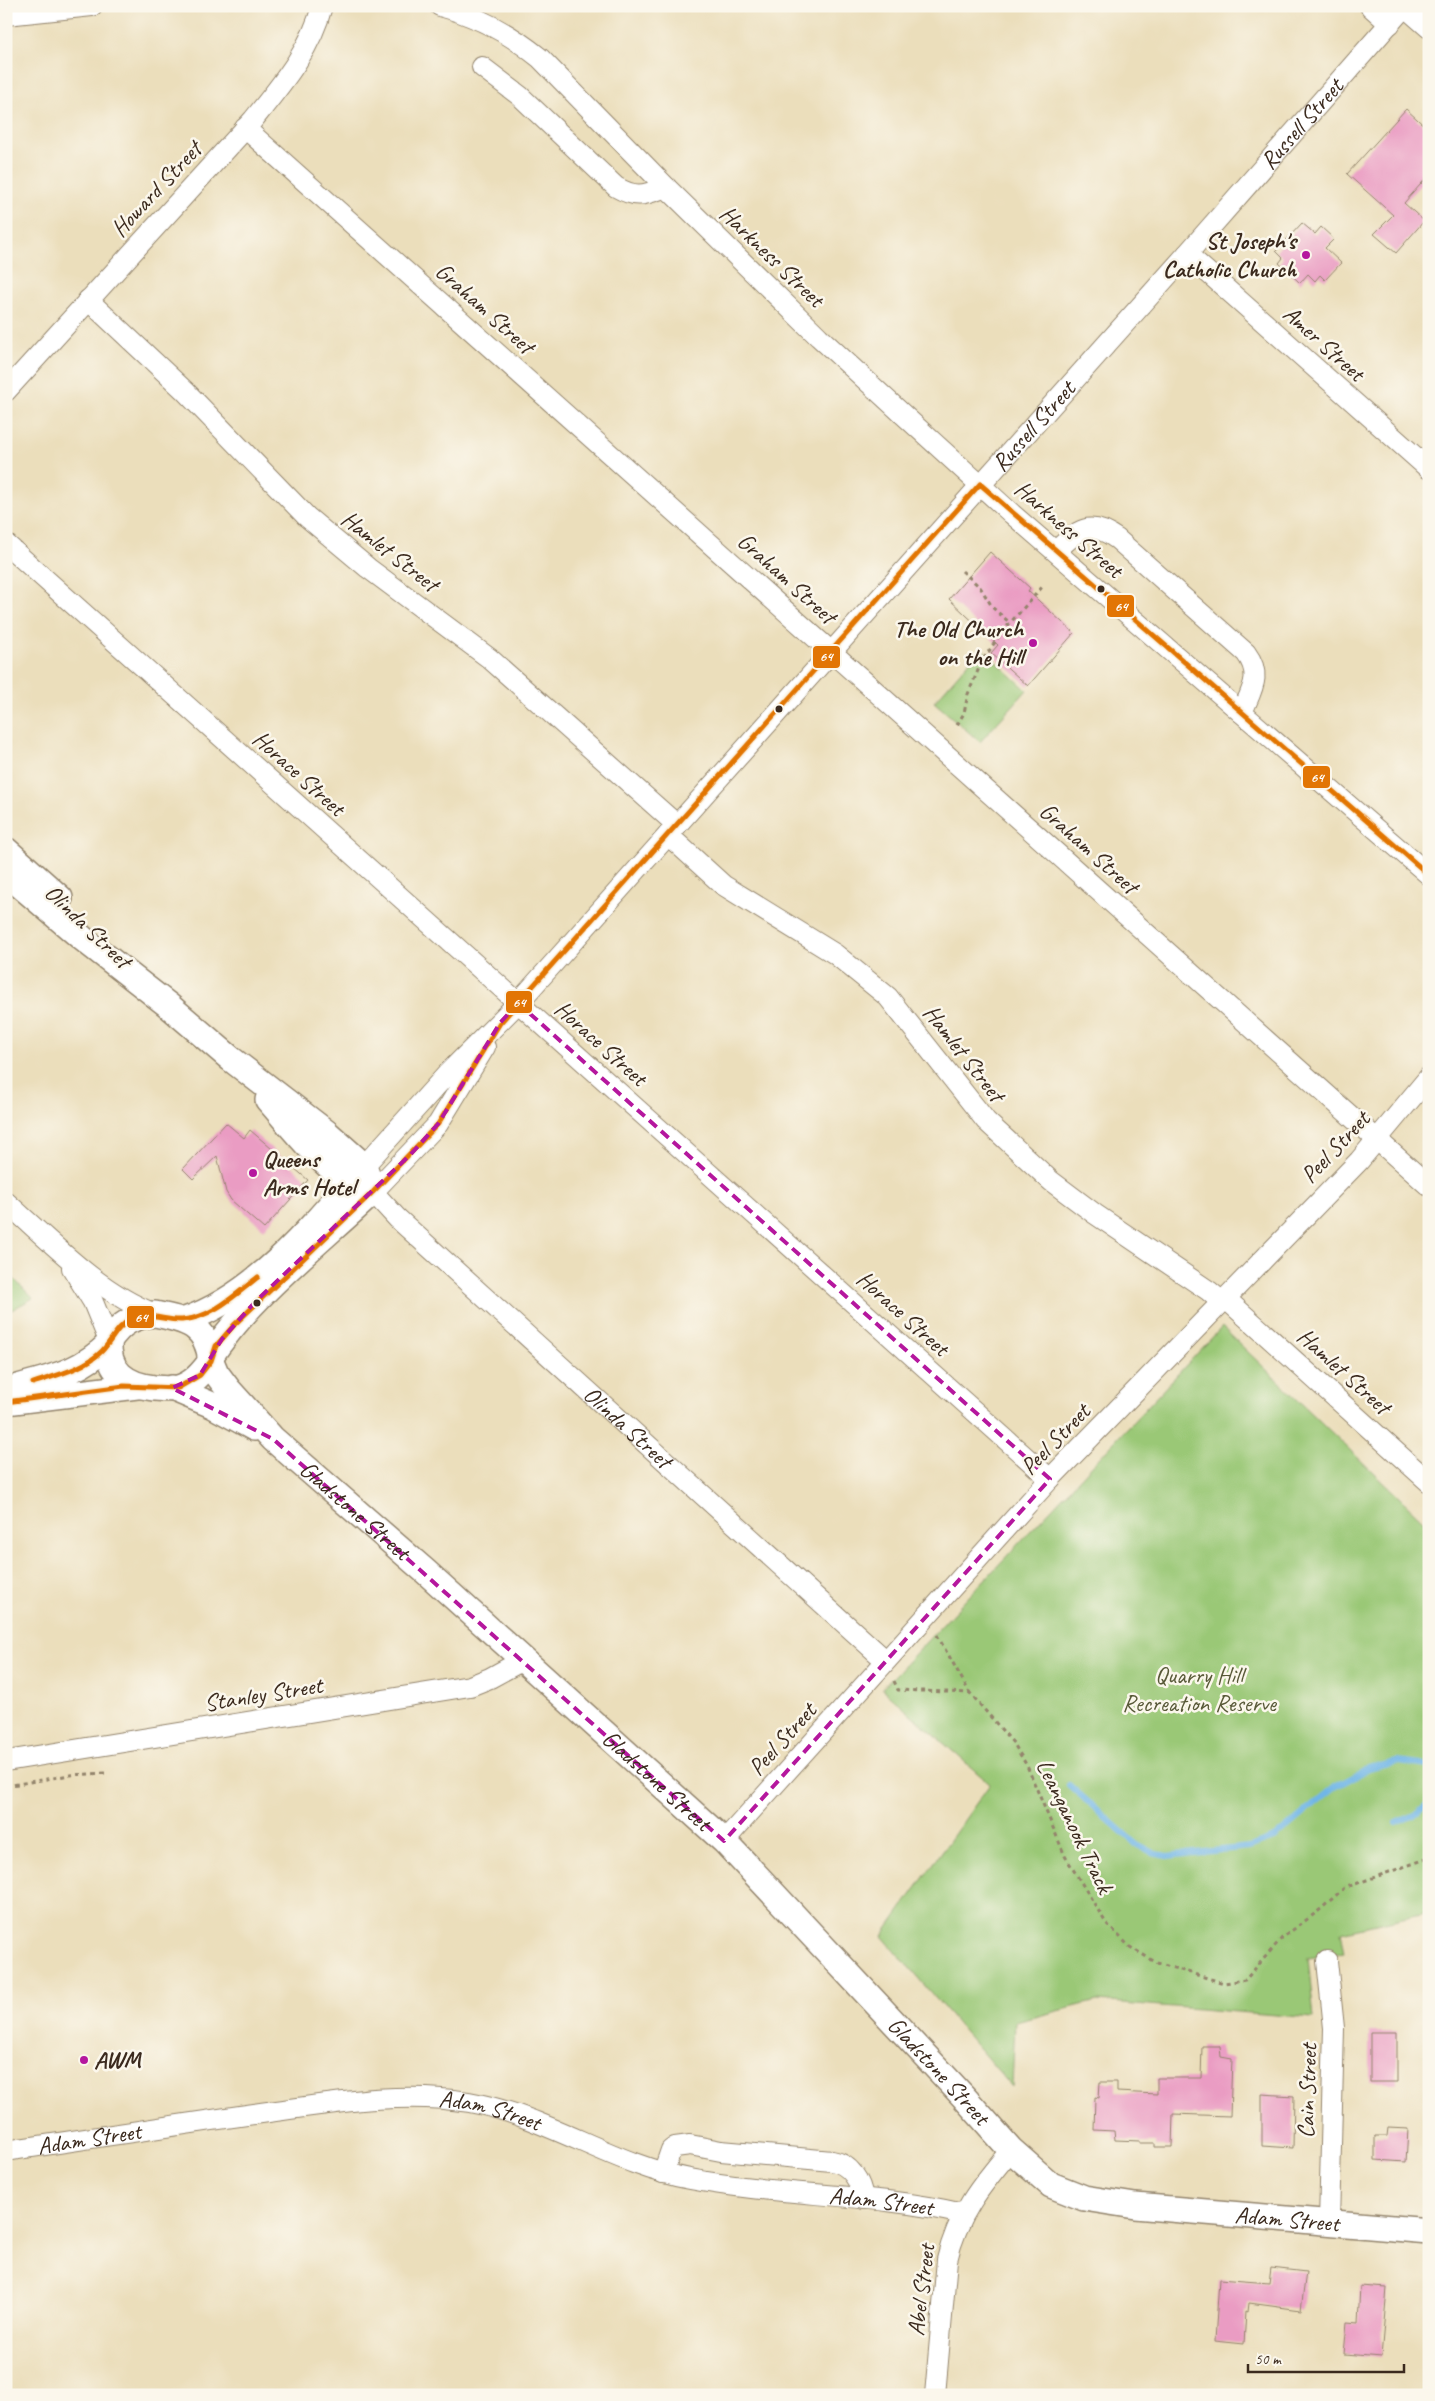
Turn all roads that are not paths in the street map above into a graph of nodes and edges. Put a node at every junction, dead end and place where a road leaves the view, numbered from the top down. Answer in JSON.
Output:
{"nodes":[{"id":1,"x":92,"y":6,"type":"edge"},
{"id":2,"x":322,"y":6,"type":"edge"},
{"id":3,"x":440,"y":6,"type":"edge"},
{"id":4,"x":1370,"y":6,"type":"edge"},
{"id":5,"x":1405,"y":6,"type":"edge"},
{"id":6,"x":6,"y":15,"type":"edge"},
{"id":7,"x":1390,"y":24,"type":"junction"},
{"id":8,"x":1429,"y":28,"type":"edge"},
{"id":9,"x":482,"y":67,"type":"dead end"},
{"id":10,"x":245,"y":128,"type":"junction"},
{"id":11,"x":666,"y":187,"type":"junction"},
{"id":12,"x":1187,"y":254,"type":"junction"},
{"id":13,"x":88,"y":300,"type":"junction"},
{"id":14,"x":6,"y":391,"type":"edge"},
{"id":15,"x":1429,"y":469,"type":"edge"},
{"id":16,"x":980,"y":484,"type":"junction"},
{"id":17,"x":6,"y":544,"type":"edge"},
{"id":18,"x":1056,"y":551,"type":"junction"},
{"id":19,"x":832,"y":652,"type":"junction"},
{"id":20,"x":1242,"y":713,"type":"junction"},
{"id":21,"x":673,"y":830,"type":"junction"},
{"id":22,"x":6,"y":850,"type":"edge"},
{"id":23,"x":6,"y":873,"type":"edge"},
{"id":24,"x":1429,"y":875,"type":"edge"},
{"id":25,"x":518,"y":1003,"type":"junction"},
{"id":26,"x":168,"y":1004,"type":"junction"},
{"id":27,"x":500,"y":1023,"type":"junction"},
{"id":28,"x":1429,"y":1077,"type":"edge"},
{"id":29,"x":1376,"y":1141,"type":"junction"},
{"id":30,"x":357,"y":1174,"type":"junction"},
{"id":31,"x":1429,"y":1186,"type":"edge"},
{"id":32,"x":373,"y":1192,"type":"junction"},
{"id":33,"x":6,"y":1202,"type":"edge"},
{"id":34,"x":60,"y":1250,"type":"junction"},
{"id":35,"x":1224,"y":1300,"type":"junction"},
{"id":36,"x":154,"y":1314,"type":"junction"},
{"id":37,"x":185,"y":1320,"type":"junction"},
{"id":38,"x":109,"y":1342,"type":"junction"},
{"id":39,"x":210,"y":1359,"type":"junction"},
{"id":40,"x":137,"y":1386,"type":"junction"},
{"id":41,"x":172,"y":1388,"type":"junction"},
{"id":42,"x":6,"y":1391,"type":"edge"},
{"id":43,"x":6,"y":1402,"type":"edge"},
{"id":44,"x":273,"y":1439,"type":"junction"},
{"id":45,"x":1050,"y":1479,"type":"junction"},
{"id":46,"x":1429,"y":1482,"type":"edge"},
{"id":47,"x":523,"y":1660,"type":"junction"},
{"id":48,"x":885,"y":1660,"type":"junction"},
{"id":49,"x":6,"y":1761,"type":"edge"},
{"id":50,"x":724,"y":1841,"type":"junction"},
{"id":51,"x":1327,"y":1961,"type":"dead end"},
{"id":52,"x":1011,"y":2150,"type":"junction"},
{"id":53,"x":6,"y":2151,"type":"edge"},
{"id":54,"x":663,"y":2173,"type":"junction"},
{"id":55,"x":863,"y":2199,"type":"junction"},
{"id":56,"x":963,"y":2214,"type":"junction"},
{"id":57,"x":1329,"y":2222,"type":"junction"},
{"id":58,"x":1429,"y":2230,"type":"edge"},
{"id":59,"x":935,"y":2395,"type":"edge"}],
"edges":[{"from":1,"to":6,"type":"street"},
{"from":2,"to":10,"type":"street","name":"Howard Street"},
{"from":3,"to":11,"type":"street","name":"Harkness Street"},
{"from":4,"to":7,"type":"street"},
{"from":5,"to":7,"type":"street","name":"Russell Street"},
{"from":5,"to":8,"type":"street"},
{"from":7,"to":12,"type":"street","name":"Russell Street"},
{"from":9,"to":11,"type":"street"},
{"from":10,"to":13,"type":"street","name":"Howard Street"},
{"from":10,"to":19,"type":"street","name":"Graham Street"},
{"from":11,"to":16,"type":"street","name":"Harkness Street"},
{"from":12,"to":15,"type":"street","name":"Amer Street"},
{"from":12,"to":16,"type":"street","name":"Russell Street"},
{"from":13,"to":14,"type":"street","name":"Howard Street"},
{"from":13,"to":21,"type":"street","name":"Hamlet Street"},
{"from":16,"to":18,"type":"street","name":"Harkness Street"},
{"from":16,"to":19,"type":"street","name":"Russell Street"},
{"from":17,"to":25,"type":"street","name":"Horace Street"},
{"from":18,"to":20,"type":"street","name":"Harkness Street"},
{"from":18,"to":20,"type":"street"},
{"from":19,"to":21,"type":"street","name":"Russell Street"},
{"from":19,"to":29,"type":"street","name":"Graham Street"},
{"from":20,"to":24,"type":"street","name":"Harkness Street"},
{"from":21,"to":25,"type":"street","name":"Russell Street"},
{"from":21,"to":35,"type":"street","name":"Hamlet Street"},
{"from":22,"to":26,"type":"main road","name":"Olinda Street"},
{"from":23,"to":26,"type":"main road","name":"Olinda Street"},
{"from":25,"to":27,"type":"street","name":"Russell Street"},
{"from":25,"to":45,"type":"street","name":"Horace Street"},
{"from":26,"to":30,"type":"main road","name":"Olinda Street"},
{"from":27,"to":30,"type":"street","name":"Russell Street"},
{"from":27,"to":32,"type":"street","name":"Russell Street"},
{"from":28,"to":29,"type":"street","name":"Peel Street"},
{"from":29,"to":31,"type":"street","name":"Graham Street"},
{"from":29,"to":35,"type":"street","name":"Peel Street"},
{"from":30,"to":32,"type":"main road","name":"Olinda Street"},
{"from":30,"to":37,"type":"main road","name":"Russell Street"},
{"from":32,"to":39,"type":"main road","name":"Russell Street"},
{"from":32,"to":48,"type":"street","name":"Olinda Street"},
{"from":33,"to":34,"type":"street"},
{"from":34,"to":36,"type":"street"},
{"from":34,"to":38,"type":"street"},
{"from":35,"to":45,"type":"street","name":"Peel Street"},
{"from":35,"to":46,"type":"street","name":"Hamlet Street"},
{"from":36,"to":37,"type":"main road"},
{"from":36,"to":38,"type":"main road"},
{"from":37,"to":39,"type":"main road"},
{"from":38,"to":40,"type":"main road"},
{"from":38,"to":42,"type":"main road"},
{"from":39,"to":41,"type":"main road"},
{"from":39,"to":44,"type":"main road","name":"Gladstone Street"},
{"from":40,"to":41,"type":"main road"},
{"from":40,"to":43,"type":"main road"},
{"from":41,"to":44,"type":"main road","name":"Gladstone Street"},
{"from":44,"to":47,"type":"main road","name":"Gladstone Street"},
{"from":45,"to":48,"type":"street","name":"Peel Street"},
{"from":47,"to":49,"type":"street","name":"Stanley Street"},
{"from":47,"to":50,"type":"main road","name":"Gladstone Street"},
{"from":48,"to":50,"type":"street","name":"Peel Street"},
{"from":50,"to":52,"type":"main road","name":"Gladstone Street"},
{"from":51,"to":57,"type":"street","name":"Cain Street"},
{"from":52,"to":56,"type":"street","name":"Abel Street"},
{"from":52,"to":57,"type":"main road","name":"Adam Street"},
{"from":53,"to":54,"type":"street","name":"Adam Street"},
{"from":54,"to":55,"type":"street","name":"Adam Street"},
{"from":54,"to":55,"type":"street"},
{"from":55,"to":56,"type":"street","name":"Adam Street"},
{"from":56,"to":59,"type":"street","name":"Abel Street"},
{"from":57,"to":58,"type":"main road","name":"Adam Street"}]}
